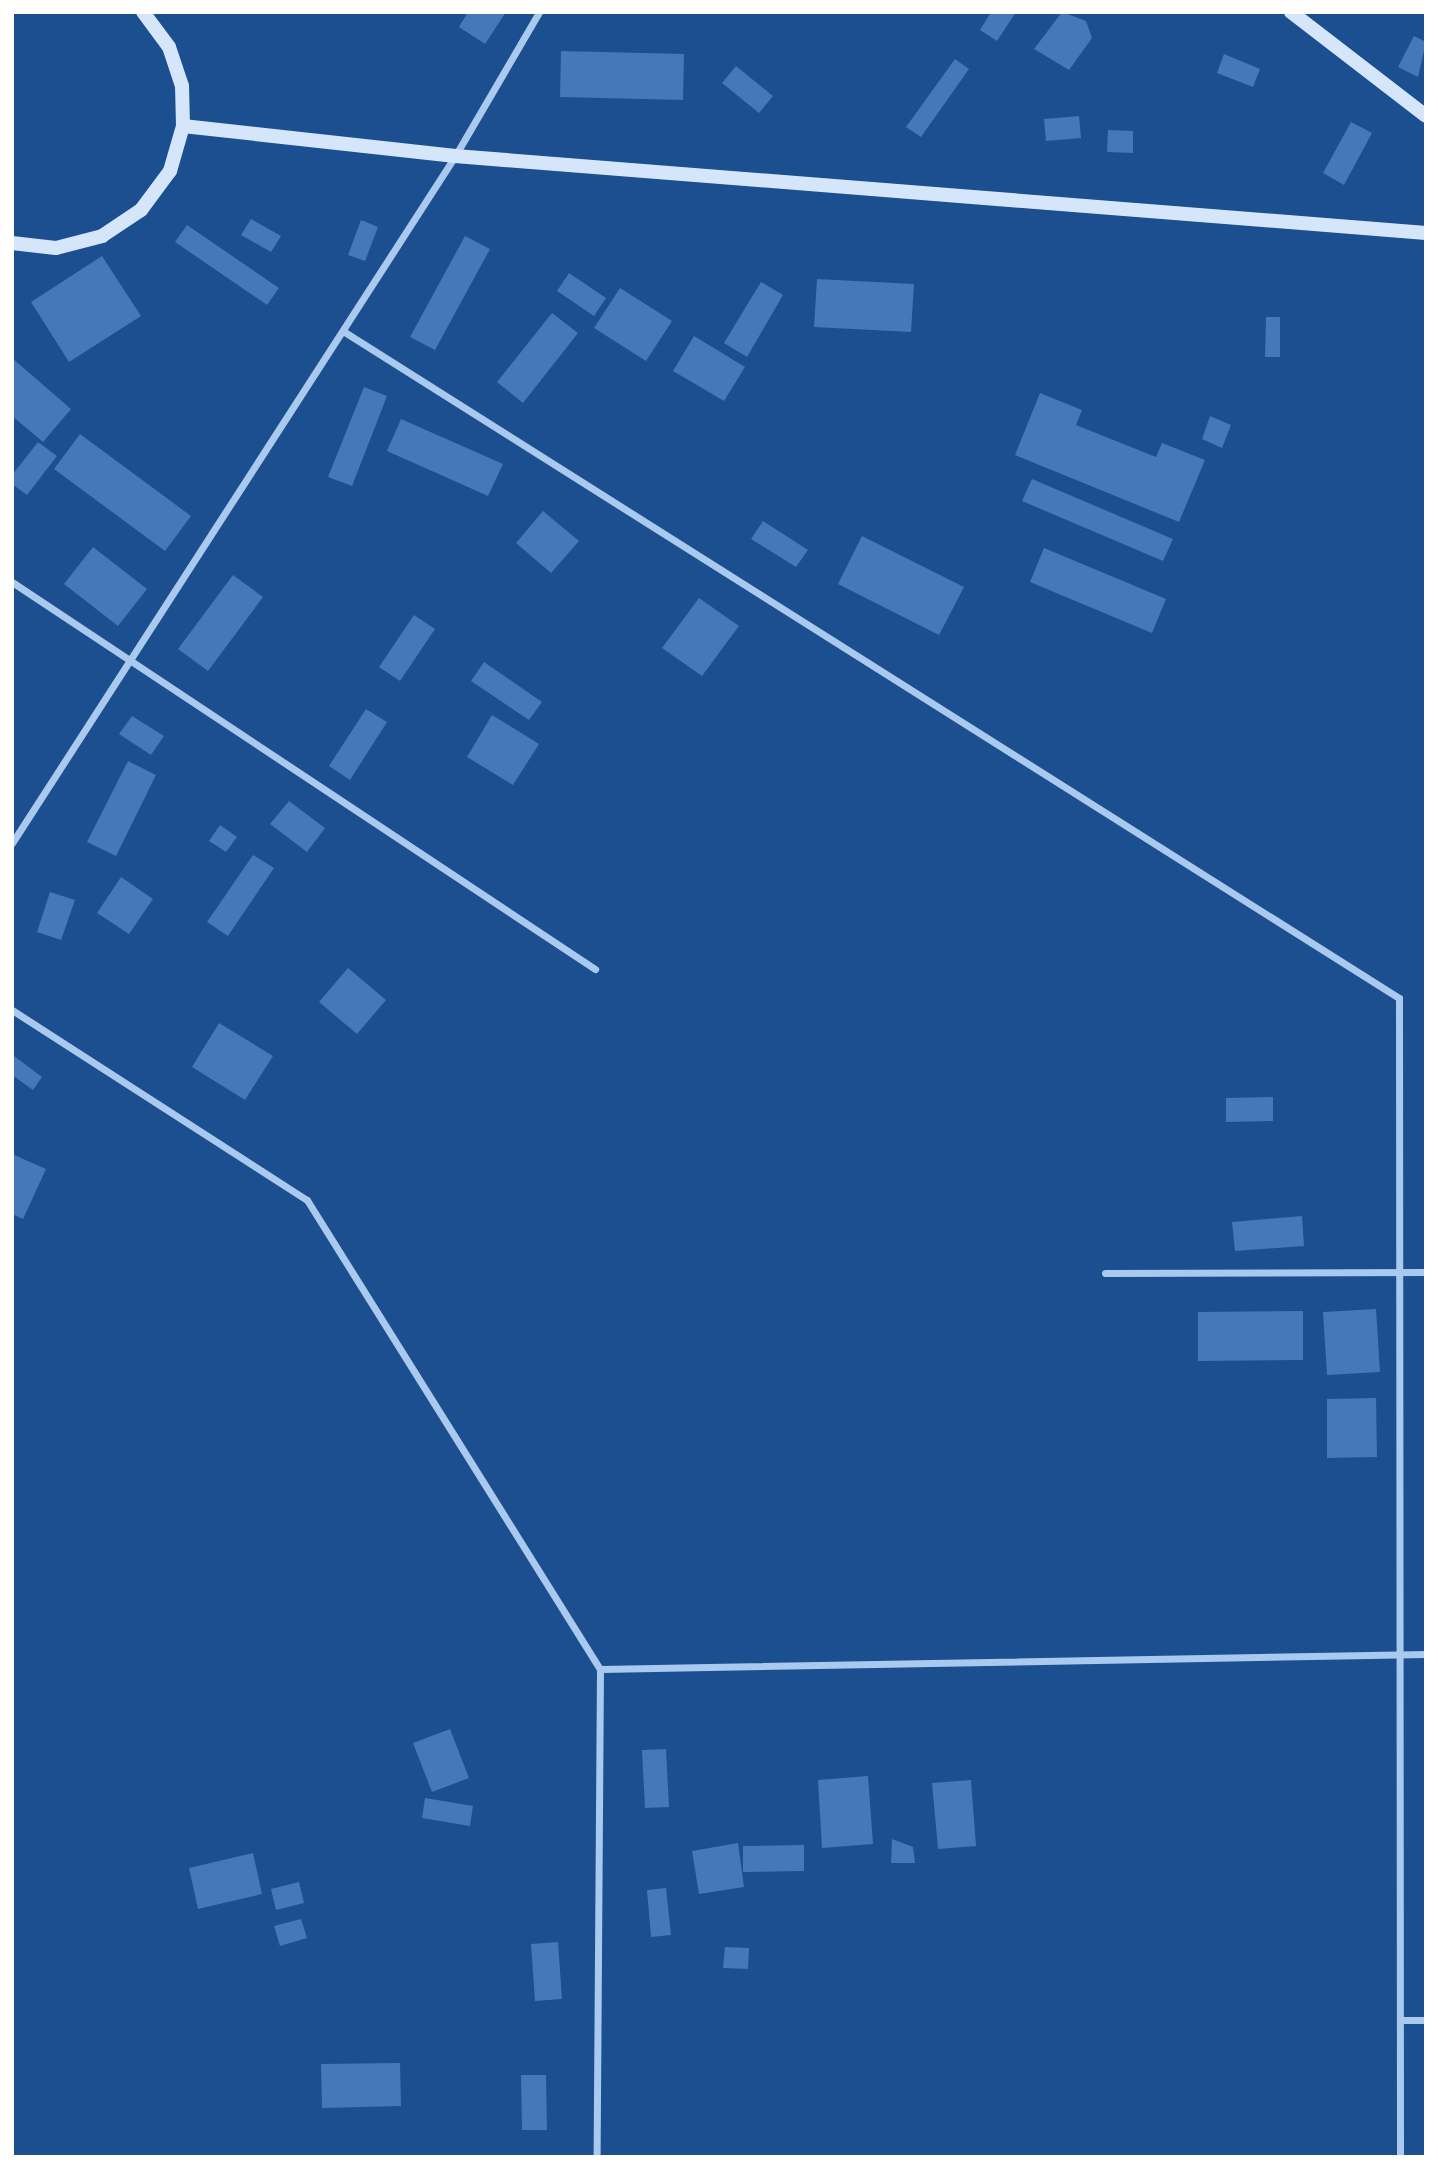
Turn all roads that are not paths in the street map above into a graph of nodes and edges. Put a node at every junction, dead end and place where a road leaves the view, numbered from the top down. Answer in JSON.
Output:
{"nodes":[{"id":1,"x":143,"y":12,"type":"edge"},
{"id":2,"x":539,"y":12,"type":"edge"},
{"id":3,"x":1291,"y":12,"type":"edge"},
{"id":4,"x":1426,"y":116,"type":"edge"},
{"id":5,"x":183,"y":127,"type":"junction"},
{"id":6,"x":455,"y":156,"type":"junction"},
{"id":7,"x":1426,"y":233,"type":"edge"},
{"id":8,"x":12,"y":243,"type":"edge"},
{"id":9,"x":343,"y":331,"type":"junction"},
{"id":10,"x":12,"y":582,"type":"edge"},
{"id":11,"x":130,"y":660,"type":"junction"},
{"id":12,"x":12,"y":843,"type":"edge"},
{"id":13,"x":594,"y":970,"type":"dead end"},
{"id":14,"x":12,"y":1010,"type":"edge"},
{"id":15,"x":1400,"y":1272,"type":"junction"},
{"id":16,"x":1426,"y":1272,"type":"edge"},
{"id":17,"x":1105,"y":1273,"type":"dead end"},
{"id":18,"x":1400,"y":1654,"type":"junction"},
{"id":19,"x":1426,"y":1654,"type":"edge"},
{"id":20,"x":600,"y":1669,"type":"junction"},
{"id":21,"x":1400,"y":2020,"type":"junction"},
{"id":22,"x":1426,"y":2020,"type":"edge"},
{"id":23,"x":597,"y":2157,"type":"edge"},
{"id":24,"x":1400,"y":2157,"type":"edge"}],
"edges":[{"from":1,"to":5,"type":"main road"},
{"from":2,"to":6,"type":"street"},
{"from":3,"to":4,"type":"main road"},
{"from":5,"to":6,"type":"main road"},
{"from":5,"to":8,"type":"main road"},
{"from":6,"to":7,"type":"main road"},
{"from":6,"to":9,"type":"street"},
{"from":9,"to":11,"type":"street"},
{"from":9,"to":15,"type":"street"},
{"from":10,"to":11,"type":"street"},
{"from":11,"to":12,"type":"street"},
{"from":11,"to":13,"type":"street"},
{"from":14,"to":20,"type":"street"},
{"from":15,"to":16,"type":"street"},
{"from":15,"to":17,"type":"street"},
{"from":15,"to":18,"type":"street"},
{"from":18,"to":19,"type":"street"},
{"from":18,"to":20,"type":"street"},
{"from":18,"to":21,"type":"street"},
{"from":20,"to":23,"type":"street"},
{"from":21,"to":22,"type":"street"},
{"from":21,"to":24,"type":"street"}]}
